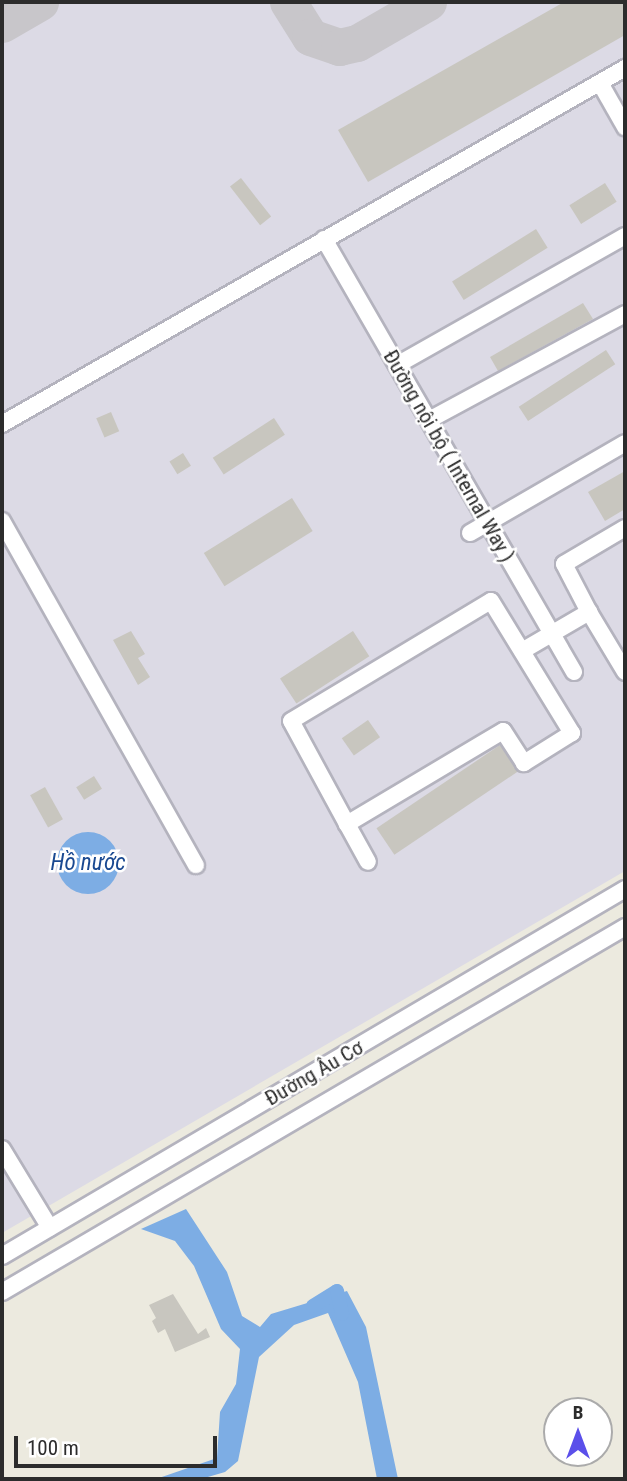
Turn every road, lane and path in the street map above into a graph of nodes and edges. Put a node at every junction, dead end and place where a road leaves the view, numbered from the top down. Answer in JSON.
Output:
{"nodes":[{"id":1,"x":625,"y":68,"type":"edge"},
{"id":2,"x":600,"y":83,"type":"junction"},
{"id":3,"x":625,"y":127,"type":"edge"},
{"id":4,"x":625,"y":236,"type":"edge"},
{"id":5,"x":324,"y":239,"type":"junction"},
{"id":6,"x":625,"y":313,"type":"edge"},
{"id":7,"x":397,"y":365,"type":"junction"},
{"id":8,"x":429,"y":420,"type":"junction"},
{"id":9,"x":2,"y":424,"type":"edge"},
{"id":10,"x":625,"y":443,"type":"edge"},
{"id":11,"x":2,"y":521,"type":"edge"},
{"id":12,"x":488,"y":523,"type":"junction"},
{"id":13,"x":625,"y":528,"type":"edge"},
{"id":14,"x":470,"y":533,"type":"dead end"},
{"id":15,"x":589,"y":611,"type":"junction"},
{"id":16,"x":552,"y":633,"type":"junction"},
{"id":17,"x":522,"y":651,"type":"junction"},
{"id":18,"x":624,"y":667,"type":"edge"},
{"id":19,"x":574,"y":672,"type":"dead end"},
{"id":20,"x":347,"y":824,"type":"junction"},
{"id":21,"x":368,"y":862,"type":"dead end"},
{"id":22,"x":196,"y":865,"type":"dead end"},
{"id":23,"x":625,"y":889,"type":"edge"},
{"id":24,"x":625,"y":927,"type":"edge"},
{"id":25,"x":324,"y":1066,"type":"junction"},
{"id":26,"x":341,"y":1093,"type":"junction"},
{"id":27,"x":2,"y":1149,"type":"edge"},
{"id":28,"x":50,"y":1228,"type":"junction"},
{"id":29,"x":2,"y":1256,"type":"edge"},
{"id":30,"x":2,"y":1292,"type":"edge"}],
"edges":[{"from":1,"to":2,"type":"street"},
{"from":2,"to":3,"type":"street"},
{"from":2,"to":5,"type":"street"},
{"from":4,"to":7,"type":"street"},
{"from":5,"to":7,"type":"street","name":"Đường nội bộ ( Internal Way )"},
{"from":5,"to":9,"type":"street"},
{"from":6,"to":8,"type":"street"},
{"from":7,"to":8,"type":"street","name":"Đường nội bộ ( Internal Way )"},
{"from":8,"to":12,"type":"street","name":"Đường nội bộ ( Internal Way )"},
{"from":10,"to":12,"type":"street"},
{"from":11,"to":22,"type":"street"},
{"from":12,"to":14,"type":"street"},
{"from":12,"to":16,"type":"street","name":"Đường nội bộ ( Internal Way )"},
{"from":13,"to":15,"type":"street"},
{"from":15,"to":16,"type":"street"},
{"from":15,"to":18,"type":"street"},
{"from":16,"to":17,"type":"street"},
{"from":16,"to":19,"type":"street","name":"Đường nội bộ ( Internal Way )"},
{"from":17,"to":20,"type":"street"},
{"from":17,"to":20,"type":"street"},
{"from":20,"to":21,"type":"street"},
{"from":23,"to":25,"type":"street","name":"Đường Âu Cơ"},
{"from":24,"to":26,"type":"street","name":"Đường Âu Cơ"},
{"from":25,"to":26,"type":"street"},
{"from":25,"to":28,"type":"street","name":"Đường Âu Cơ"},
{"from":26,"to":30,"type":"street","name":"Đường Âu Cơ"},
{"from":27,"to":28,"type":"street"},
{"from":28,"to":29,"type":"street","name":"Đường Âu Cơ"}]}
